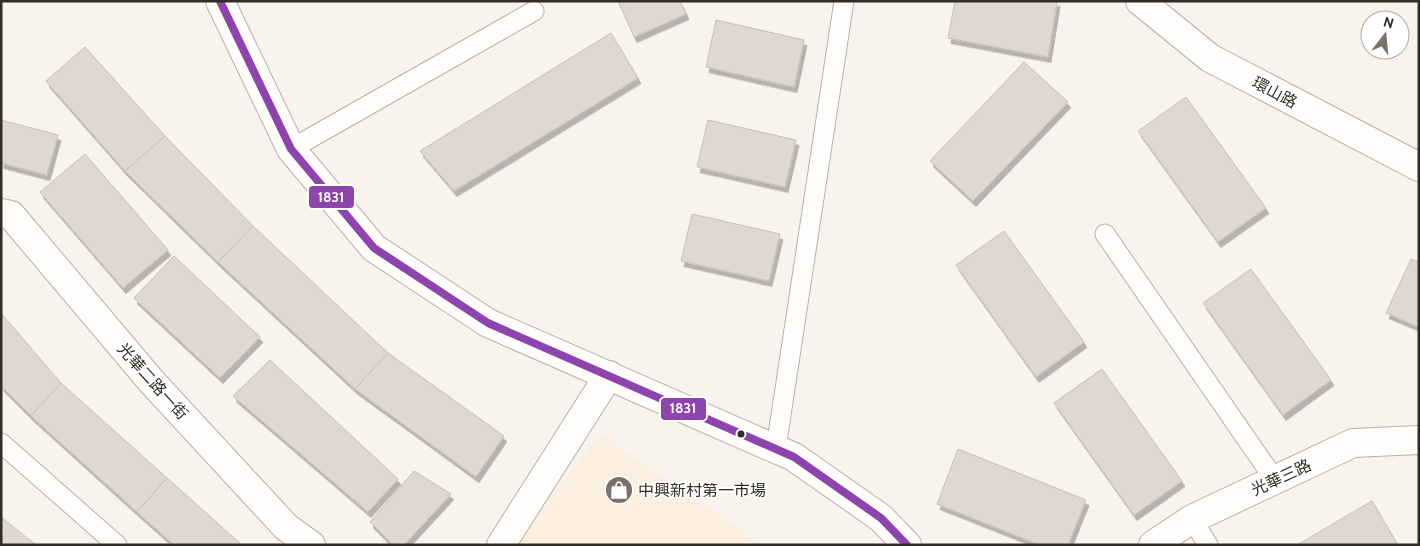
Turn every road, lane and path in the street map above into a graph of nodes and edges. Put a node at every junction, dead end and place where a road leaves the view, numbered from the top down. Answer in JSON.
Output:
{"nodes":[{"id":1,"x":220,"y":1,"type":"edge"},
{"id":2,"x":844,"y":1,"type":"edge"},
{"id":3,"x":1140,"y":1,"type":"edge"},
{"id":4,"x":534,"y":11,"type":"dead end"},
{"id":5,"x":292,"y":149,"type":"junction"},
{"id":6,"x":1419,"y":167,"type":"edge"},
{"id":7,"x":1,"y":213,"type":"edge"},
{"id":8,"x":1105,"y":234,"type":"dead end"},
{"id":9,"x":609,"y":375,"type":"junction"},
{"id":10,"x":1419,"y":440,"type":"edge"},
{"id":11,"x":1,"y":444,"type":"edge"},
{"id":12,"x":776,"y":448,"type":"junction"},
{"id":13,"x":1275,"y":480,"type":"junction"},
{"id":14,"x":1192,"y":518,"type":"junction"},
{"id":15,"x":117,"y":545,"type":"edge"},
{"id":16,"x":312,"y":545,"type":"edge"},
{"id":17,"x":501,"y":545,"type":"edge"},
{"id":18,"x":907,"y":545,"type":"edge"},
{"id":19,"x":1153,"y":545,"type":"edge"},
{"id":20,"x":1208,"y":545,"type":"edge"}],
"edges":[{"from":1,"to":5,"type":"street"},
{"from":2,"to":12,"type":"lane"},
{"from":3,"to":6,"type":"street","name":"環山路"},
{"from":4,"to":5,"type":"lane"},
{"from":5,"to":9,"type":"street"},
{"from":7,"to":16,"type":"street","name":"光華二路一街"},
{"from":8,"to":13,"type":"lane"},
{"from":9,"to":12,"type":"street"},
{"from":9,"to":17,"type":"street"},
{"from":10,"to":13,"type":"street","name":"光華三路"},
{"from":11,"to":15,"type":"lane"},
{"from":12,"to":18,"type":"street"},
{"from":13,"to":14,"type":"street","name":"光華三路"},
{"from":14,"to":19,"type":"street","name":"光華三路"},
{"from":14,"to":20,"type":"lane"}]}
